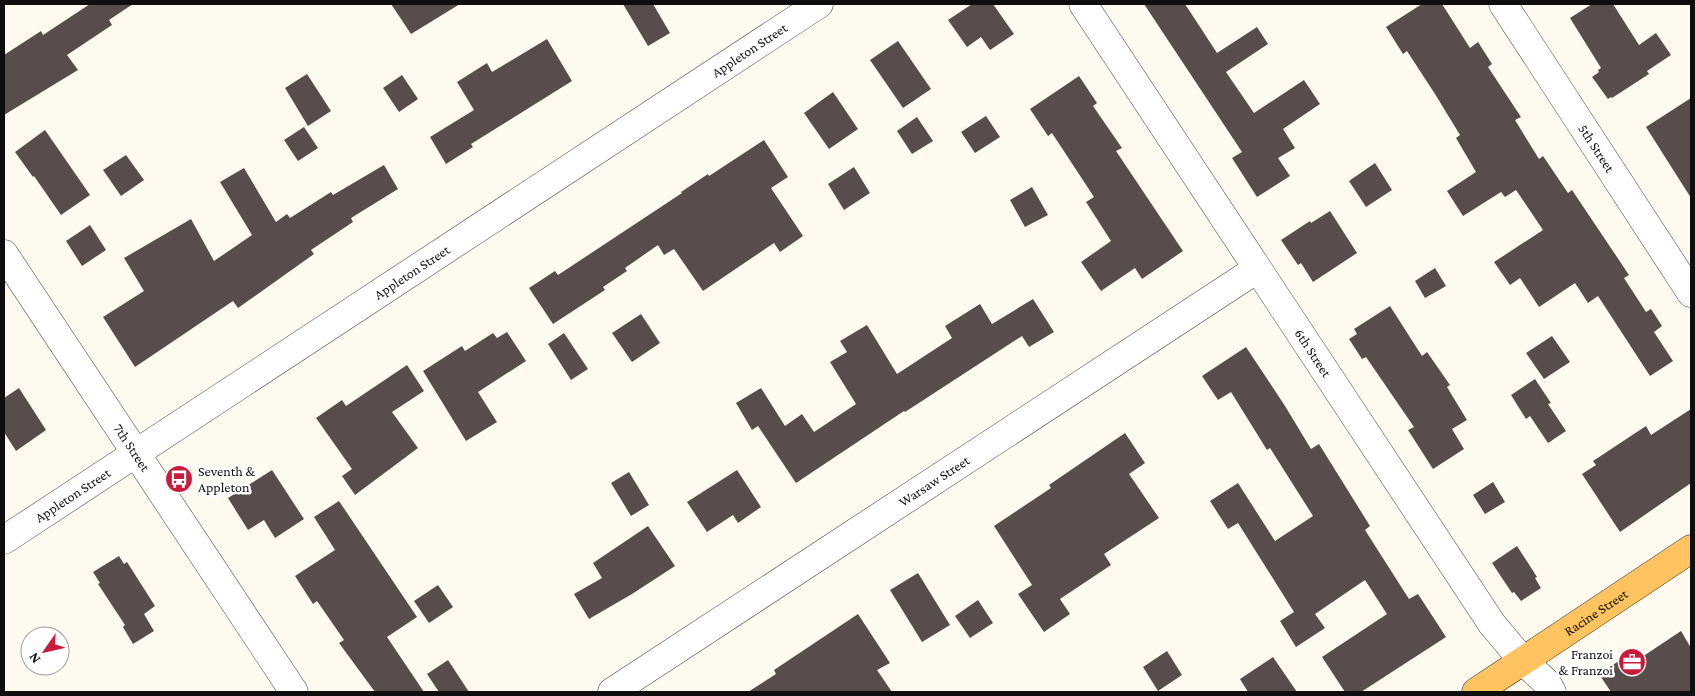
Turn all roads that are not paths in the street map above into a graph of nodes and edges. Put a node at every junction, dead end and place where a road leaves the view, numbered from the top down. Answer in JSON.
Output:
{"nodes":[{"id":1,"x":819,"y":4,"type":"edge"},
{"id":2,"x":1083,"y":4,"type":"edge"},
{"id":3,"x":1503,"y":4,"type":"edge"},
{"id":4,"x":4,"y":254,"type":"edge"},
{"id":5,"x":1257,"y":270,"type":"junction"},
{"id":6,"x":1691,"y":293,"type":"edge"},
{"id":7,"x":135,"y":453,"type":"junction"},
{"id":8,"x":4,"y":540,"type":"edge"},
{"id":9,"x":1691,"y":548,"type":"edge"},
{"id":10,"x":1523,"y":661,"type":"junction"},
{"id":11,"x":294,"y":692,"type":"edge"},
{"id":12,"x":612,"y":692,"type":"edge"},
{"id":13,"x":1476,"y":692,"type":"edge"},
{"id":14,"x":1552,"y":692,"type":"edge"}],
"edges":[{"from":1,"to":7,"type":"street","name":"Appleton Street"},
{"from":2,"to":5,"type":"street","name":"6th Street"},
{"from":3,"to":6,"type":"street","name":"5th Street"},
{"from":4,"to":7,"type":"street","name":"7th Street"},
{"from":5,"to":10,"type":"street","name":"6th Street"},
{"from":5,"to":12,"type":"street","name":"Warsaw Street"},
{"from":7,"to":8,"type":"street","name":"Appleton Street"},
{"from":7,"to":11,"type":"street","name":"7th Street"},
{"from":9,"to":10,"type":"main road","name":"Racine Street"},
{"from":10,"to":13,"type":"main road","name":"Racine Street"},
{"from":10,"to":14,"type":"street","name":"6th Street"}]}
